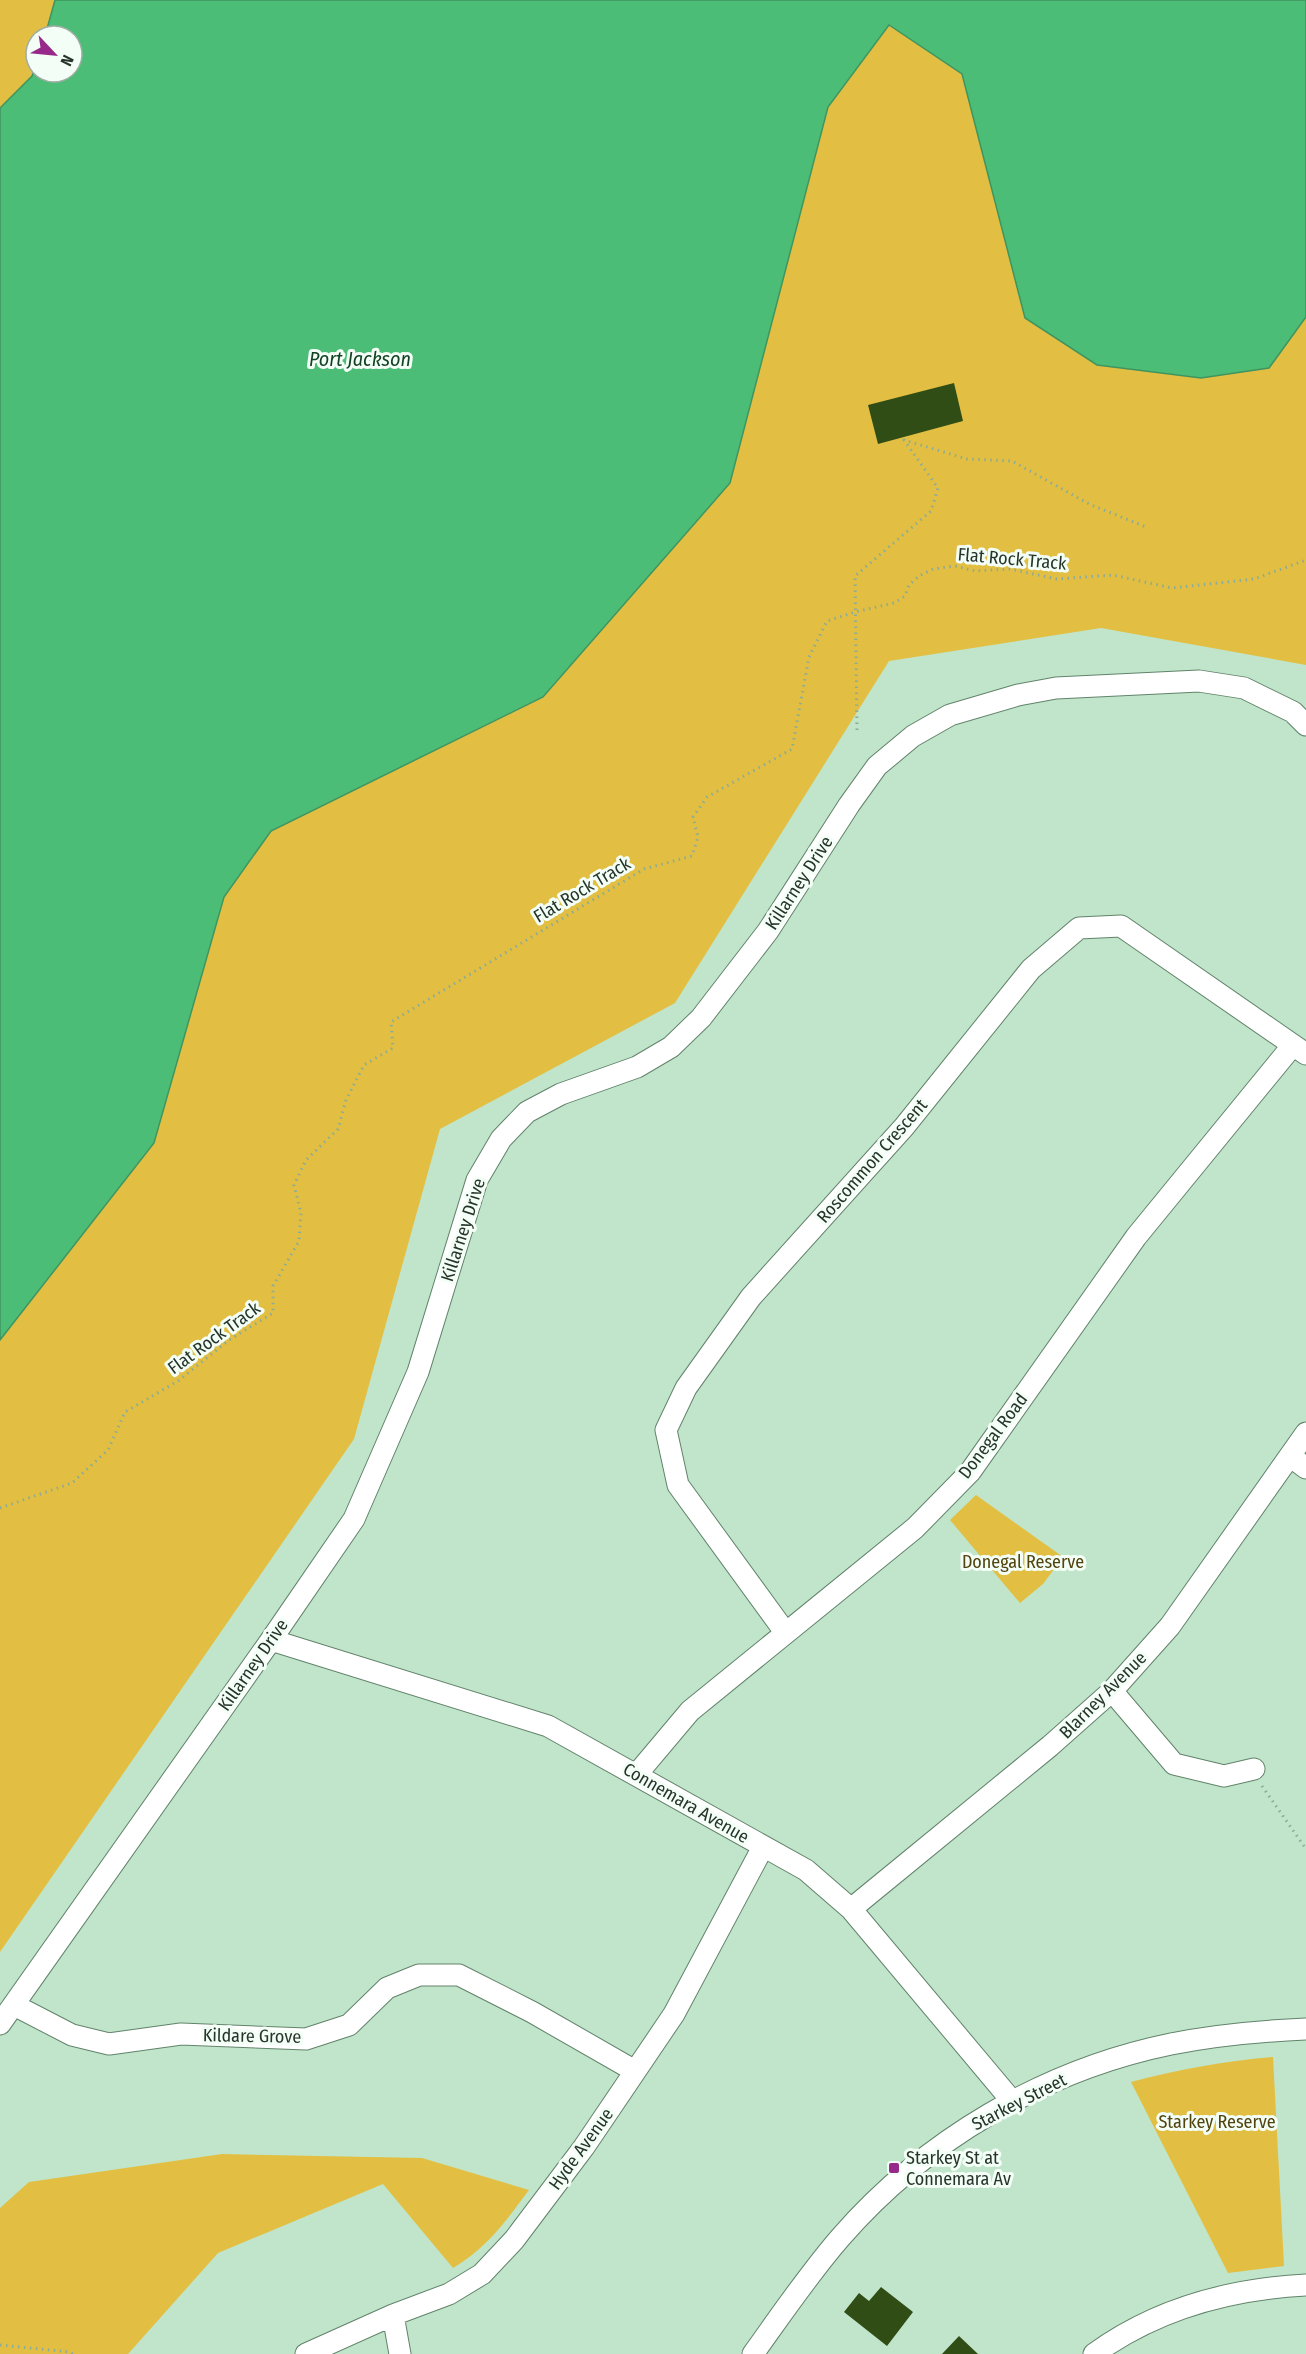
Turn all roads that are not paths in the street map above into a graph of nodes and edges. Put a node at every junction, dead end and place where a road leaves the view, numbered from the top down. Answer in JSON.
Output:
{"nodes":[{"id":1,"x":1306,"y":725,"type":"edge"},
{"id":2,"x":1300,"y":1050,"type":"edge"},
{"id":3,"x":1306,"y":1433,"type":"edge"},
{"id":4,"x":1298,"y":1462,"type":"edge"},
{"id":5,"x":785,"y":1632,"type":"junction"},
{"id":6,"x":271,"y":1640,"type":"junction"},
{"id":7,"x":1112,"y":1691,"type":"junction"},
{"id":8,"x":1254,"y":1769,"type":"road end"},
{"id":9,"x":637,"y":1774,"type":"junction"},
{"id":10,"x":763,"y":1846,"type":"junction"},
{"id":11,"x":851,"y":1910,"type":"junction"},
{"id":12,"x":14,"y":2005,"type":"junction"},
{"id":13,"x":0,"y":2024,"type":"edge"},
{"id":14,"x":1306,"y":2029,"type":"edge"},
{"id":15,"x":635,"y":2071,"type":"junction"},
{"id":16,"x":1012,"y":2101,"type":"junction"},
{"id":17,"x":1306,"y":2285,"type":"edge"},
{"id":18,"x":393,"y":2315,"type":"junction"},
{"id":19,"x":306,"y":2354,"type":"edge"},
{"id":20,"x":400,"y":2354,"type":"edge"},
{"id":21,"x":753,"y":2354,"type":"edge"},
{"id":22,"x":1094,"y":2354,"type":"edge"}],
"edges":[{"from":1,"to":6,"type":"street","name":"Killarney Drive"},
{"from":2,"to":5,"type":"street","name":"Donegal Road"},
{"from":2,"to":5,"type":"street","name":"Roscommon Crescent"},
{"from":3,"to":4,"type":"street","name":"Blarney Avenue"},
{"from":4,"to":7,"type":"street","name":"Blarney Avenue"},
{"from":5,"to":9,"type":"street","name":"Donegal Road"},
{"from":6,"to":9,"type":"street","name":"Connemara Avenue"},
{"from":6,"to":12,"type":"street","name":"Killarney Drive"},
{"from":7,"to":8,"type":"street"},
{"from":7,"to":11,"type":"street","name":"Blarney Avenue"},
{"from":9,"to":10,"type":"street","name":"Connemara Avenue"},
{"from":10,"to":11,"type":"street","name":"Connemara Avenue"},
{"from":10,"to":15,"type":"street","name":"Hyde Avenue"},
{"from":11,"to":16,"type":"street","name":"Connemara Avenue"},
{"from":12,"to":13,"type":"street","name":"Killarney Drive"},
{"from":12,"to":15,"type":"street","name":"Kildare Grove"},
{"from":14,"to":16,"type":"street","name":"Starkey Street"},
{"from":15,"to":18,"type":"street","name":"Hyde Avenue"},
{"from":16,"to":21,"type":"street","name":"Starkey Street"},
{"from":17,"to":22,"type":"street"},
{"from":18,"to":19,"type":"street","name":"Hyde Avenue"},
{"from":18,"to":20,"type":"street"}]}
